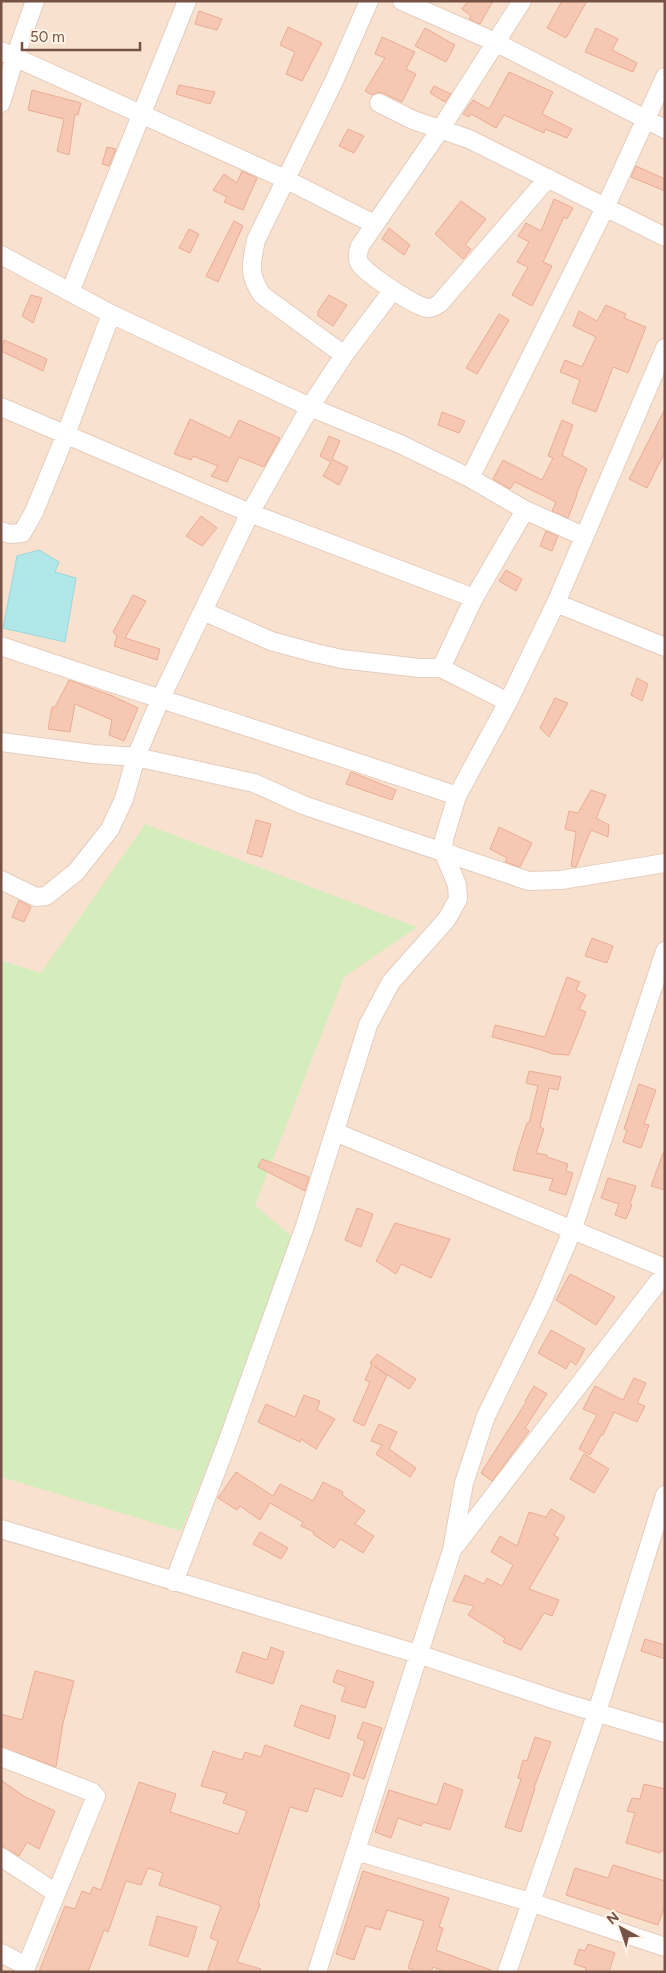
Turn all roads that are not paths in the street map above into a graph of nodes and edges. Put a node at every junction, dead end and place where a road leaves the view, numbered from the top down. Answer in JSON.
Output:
{"nodes":[{"id":1,"x":35,"y":1,"type":"edge"},
{"id":2,"x":187,"y":1,"type":"edge"},
{"id":3,"x":369,"y":1,"type":"edge"},
{"id":4,"x":402,"y":1,"type":"edge"},
{"id":5,"x":522,"y":1,"type":"edge"},
{"id":6,"x":495,"y":42,"type":"junction"},
{"id":7,"x":8,"y":54,"type":"edge"},
{"id":8,"x":665,"y":77,"type":"edge"},
{"id":9,"x":1,"y":103,"type":"edge"},
{"id":10,"x":379,"y":103,"type":"dead end"},
{"id":11,"x":142,"y":115,"type":"junction"},
{"id":12,"x":646,"y":118,"type":"junction"},
{"id":13,"x":665,"y":128,"type":"edge"},
{"id":14,"x":440,"y":130,"type":"junction"},
{"id":15,"x":548,"y":178,"type":"junction"},
{"id":16,"x":286,"y":179,"type":"junction"},
{"id":17,"x":605,"y":208,"type":"junction"},
{"id":18,"x":374,"y":224,"type":"junction"},
{"id":19,"x":665,"y":237,"type":"edge"},
{"id":20,"x":1,"y":255,"type":"edge"},
{"id":21,"x":393,"y":290,"type":"junction"},
{"id":22,"x":70,"y":292,"type":"junction"},
{"id":23,"x":111,"y":314,"type":"junction"},
{"id":24,"x":665,"y":348,"type":"edge"},
{"id":25,"x":344,"y":355,"type":"junction"},
{"id":26,"x":1,"y":407,"type":"edge"},
{"id":27,"x":310,"y":407,"type":"junction"},
{"id":28,"x":66,"y":434,"type":"junction"},
{"id":29,"x":470,"y":478,"type":"junction"},
{"id":30,"x":524,"y":510,"type":"junction"},
{"id":31,"x":250,"y":513,"type":"junction"},
{"id":32,"x":1,"y":531,"type":"edge"},
{"id":33,"x":583,"y":536,"type":"junction"},
{"id":34,"x":474,"y":598,"type":"junction"},
{"id":35,"x":556,"y":603,"type":"junction"},
{"id":36,"x":203,"y":611,"type":"junction"},
{"id":37,"x":665,"y":647,"type":"edge"},
{"id":38,"x":2,"y":649,"type":"edge"},
{"id":39,"x":441,"y":668,"type":"junction"},
{"id":40,"x":160,"y":700,"type":"junction"},
{"id":41,"x":508,"y":702,"type":"junction"},
{"id":42,"x":1,"y":742,"type":"edge"},
{"id":43,"x":136,"y":757,"type":"junction"},
{"id":44,"x":457,"y":796,"type":"junction"},
{"id":45,"x":443,"y":851,"type":"junction"},
{"id":46,"x":665,"y":863,"type":"edge"},
{"id":47,"x":1,"y":880,"type":"edge"},
{"id":48,"x":665,"y":951,"type":"edge"},
{"id":49,"x":335,"y":1132,"type":"junction"},
{"id":50,"x":572,"y":1231,"type":"junction"},
{"id":51,"x":665,"y":1268,"type":"edge"},
{"id":52,"x":665,"y":1273,"type":"edge"},
{"id":53,"x":665,"y":1495,"type":"edge"},
{"id":54,"x":1,"y":1529,"type":"edge"},
{"id":55,"x":452,"y":1550,"type":"junction"},
{"id":56,"x":174,"y":1582,"type":"junction"},
{"id":57,"x":418,"y":1654,"type":"junction"},
{"id":58,"x":597,"y":1712,"type":"junction"},
{"id":59,"x":665,"y":1733,"type":"edge"},
{"id":60,"x":1,"y":1757,"type":"edge"},
{"id":61,"x":356,"y":1851,"type":"junction"},
{"id":62,"x":1,"y":1857,"type":"edge"},
{"id":63,"x":56,"y":1893,"type":"junction"},
{"id":64,"x":530,"y":1902,"type":"junction"},
{"id":65,"x":665,"y":1947,"type":"edge"},
{"id":66,"x":1,"y":1953,"type":"edge"},
{"id":67,"x":25,"y":1969,"type":"edge"},
{"id":68,"x":316,"y":1972,"type":"edge"},
{"id":69,"x":507,"y":1972,"type":"edge"}],
"edges":[{"from":1,"to":7,"type":"street"},
{"from":2,"to":11,"type":"street"},
{"from":3,"to":16,"type":"street"},
{"from":4,"to":6,"type":"street"},
{"from":5,"to":6,"type":"street"},
{"from":6,"to":12,"type":"street"},
{"from":6,"to":14,"type":"street"},
{"from":7,"to":9,"type":"street"},
{"from":7,"to":11,"type":"street"},
{"from":8,"to":12,"type":"street"},
{"from":10,"to":14,"type":"street"},
{"from":11,"to":16,"type":"street"},
{"from":11,"to":22,"type":"street"},
{"from":12,"to":13,"type":"street"},
{"from":12,"to":17,"type":"street"},
{"from":14,"to":15,"type":"street"},
{"from":14,"to":18,"type":"street"},
{"from":15,"to":17,"type":"street"},
{"from":15,"to":21,"type":"street"},
{"from":16,"to":18,"type":"street"},
{"from":16,"to":25,"type":"street"},
{"from":17,"to":19,"type":"street"},
{"from":17,"to":29,"type":"street"},
{"from":18,"to":21,"type":"street"},
{"from":20,"to":22,"type":"street"},
{"from":21,"to":25,"type":"street"},
{"from":22,"to":23,"type":"street"},
{"from":23,"to":27,"type":"street"},
{"from":23,"to":28,"type":"street"},
{"from":24,"to":33,"type":"street"},
{"from":25,"to":27,"type":"street"},
{"from":26,"to":28,"type":"street"},
{"from":27,"to":29,"type":"street"},
{"from":27,"to":31,"type":"street"},
{"from":28,"to":31,"type":"street"},
{"from":28,"to":32,"type":"street"},
{"from":29,"to":30,"type":"street"},
{"from":30,"to":33,"type":"street"},
{"from":30,"to":34,"type":"street"},
{"from":31,"to":34,"type":"street"},
{"from":31,"to":36,"type":"street"},
{"from":33,"to":35,"type":"street"},
{"from":34,"to":39,"type":"street"},
{"from":35,"to":37,"type":"street"},
{"from":35,"to":41,"type":"street"},
{"from":36,"to":39,"type":"street"},
{"from":36,"to":40,"type":"street"},
{"from":38,"to":40,"type":"street"},
{"from":39,"to":41,"type":"street"},
{"from":40,"to":43,"type":"street"},
{"from":40,"to":44,"type":"street"},
{"from":41,"to":44,"type":"street"},
{"from":42,"to":43,"type":"street"},
{"from":43,"to":45,"type":"street"},
{"from":43,"to":47,"type":"street"},
{"from":44,"to":45,"type":"street"},
{"from":45,"to":46,"type":"street"},
{"from":45,"to":49,"type":"street"},
{"from":48,"to":50,"type":"street"},
{"from":49,"to":50,"type":"street"},
{"from":49,"to":56,"type":"street"},
{"from":50,"to":51,"type":"street"},
{"from":50,"to":55,"type":"street"},
{"from":52,"to":55,"type":"street"},
{"from":53,"to":58,"type":"street"},
{"from":54,"to":56,"type":"street"},
{"from":55,"to":57,"type":"street"},
{"from":56,"to":57,"type":"street"},
{"from":57,"to":58,"type":"street"},
{"from":57,"to":61,"type":"street"},
{"from":58,"to":59,"type":"street"},
{"from":58,"to":64,"type":"street"},
{"from":60,"to":63,"type":"street"},
{"from":61,"to":64,"type":"street"},
{"from":61,"to":68,"type":"street"},
{"from":62,"to":63,"type":"street"},
{"from":63,"to":67,"type":"street"},
{"from":64,"to":65,"type":"street"},
{"from":64,"to":69,"type":"street"},
{"from":66,"to":67,"type":"street"}]}
